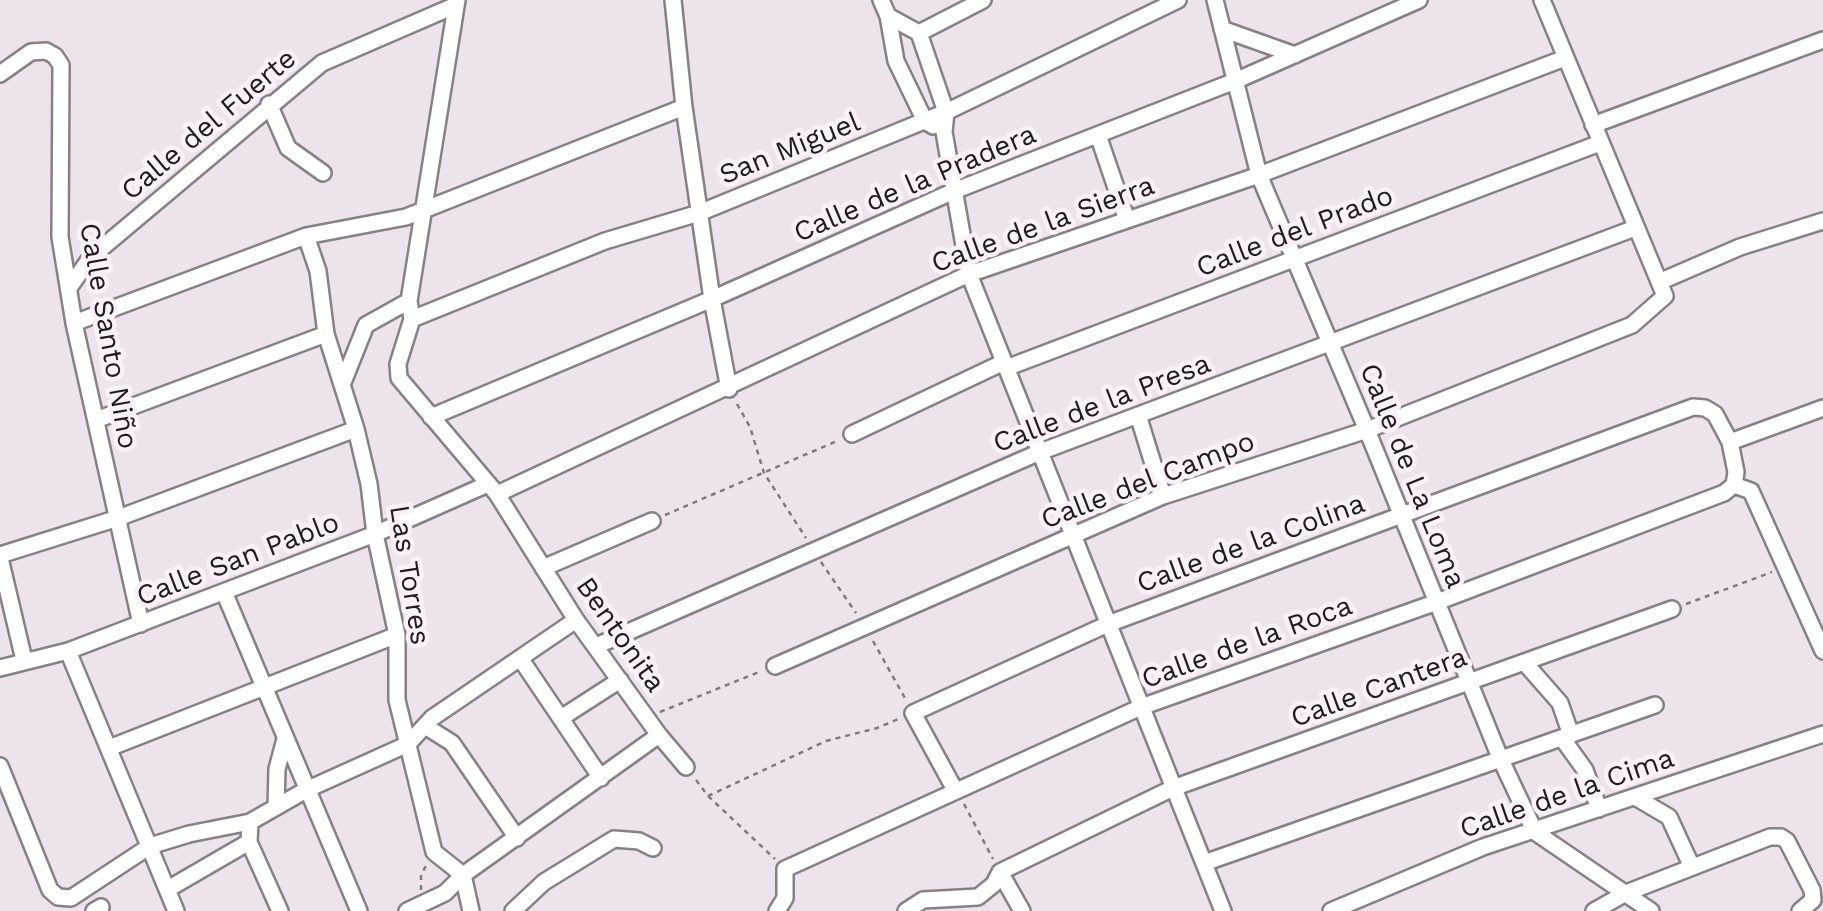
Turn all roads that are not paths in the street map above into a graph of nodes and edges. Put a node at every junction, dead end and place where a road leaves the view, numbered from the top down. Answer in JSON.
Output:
{"nodes":[{"id":1,"x":673,"y":0,"type":"edge"},
{"id":2,"x":880,"y":0,"type":"edge"},
{"id":3,"x":983,"y":0,"type":"edge"},
{"id":4,"x":1178,"y":0,"type":"edge"},
{"id":5,"x":1216,"y":0,"type":"edge"},
{"id":6,"x":1419,"y":0,"type":"edge"},
{"id":7,"x":1542,"y":0,"type":"edge"},
{"id":8,"x":457,"y":2,"type":"edge"},
{"id":9,"x":888,"y":16,"type":"junction"},
{"id":10,"x":1222,"y":29,"type":"junction"},
{"id":11,"x":919,"y":33,"type":"junction"},
{"id":12,"x":1823,"y":40,"type":"edge"},
{"id":13,"x":1295,"y":54,"type":"junction"},
{"id":14,"x":1565,"y":58,"type":"junction"},
{"id":15,"x":0,"y":74,"type":"edge"},
{"id":16,"x":1235,"y":81,"type":"junction"},
{"id":17,"x":269,"y":104,"type":"junction"},
{"id":18,"x":684,"y":108,"type":"junction"},
{"id":19,"x":946,"y":112,"type":"junction"},
{"id":20,"x":925,"y":121,"type":"junction"},
{"id":21,"x":1593,"y":126,"type":"junction"},
{"id":22,"x":944,"y":132,"type":"junction"},
{"id":23,"x":1098,"y":134,"type":"junction"},
{"id":24,"x":1600,"y":143,"type":"junction"},
{"id":25,"x":323,"y":173,"type":"dead end"},
{"id":26,"x":1259,"y":175,"type":"junction"},
{"id":27,"x":954,"y":191,"type":"junction"},
{"id":28,"x":424,"y":210,"type":"junction"},
{"id":29,"x":700,"y":213,"type":"junction"},
{"id":30,"x":1127,"y":220,"type":"junction"},
{"id":31,"x":1823,"y":222,"type":"edge"},
{"id":32,"x":1635,"y":228,"type":"junction"},
{"id":33,"x":306,"y":236,"type":"junction"},
{"id":34,"x":60,"y":237,"type":"junction"},
{"id":35,"x":91,"y":257,"type":"junction"},
{"id":36,"x":1295,"y":259,"type":"junction"},
{"id":37,"x":969,"y":274,"type":"junction"},
{"id":38,"x":69,"y":288,"type":"junction"},
{"id":39,"x":1662,"y":289,"type":"junction"},
{"id":40,"x":712,"y":300,"type":"junction"},
{"id":41,"x":409,"y":301,"type":"junction"},
{"id":42,"x":412,"y":319,"type":"junction"},
{"id":43,"x":74,"y":323,"type":"junction"},
{"id":44,"x":326,"y":334,"type":"junction"},
{"id":45,"x":1331,"y":343,"type":"junction"},
{"id":46,"x":1005,"y":365,"type":"junction"},
{"id":47,"x":342,"y":384,"type":"junction"},
{"id":48,"x":729,"y":389,"type":"junction"},
{"id":49,"x":1823,"y":408,"type":"edge"},
{"id":50,"x":1138,"y":415,"type":"junction"},
{"id":51,"x":431,"y":417,"type":"junction"},
{"id":52,"x":96,"y":420,"type":"junction"},
{"id":53,"x":356,"y":429,"type":"junction"},
{"id":54,"x":1367,"y":430,"type":"junction"},
{"id":55,"x":852,"y":434,"type":"road end"},
{"id":56,"x":1730,"y":442,"type":"junction"},
{"id":57,"x":1040,"y":452,"type":"junction"},
{"id":58,"x":1734,"y":484,"type":"junction"},
{"id":59,"x":492,"y":489,"type":"junction"},
{"id":60,"x":1163,"y":496,"type":"junction"},
{"id":61,"x":1402,"y":516,"type":"junction"},
{"id":62,"x":118,"y":518,"type":"junction"},
{"id":63,"x":652,"y":521,"type":"road end"},
{"id":64,"x":375,"y":534,"type":"junction"},
{"id":65,"x":1072,"y":536,"type":"junction"},
{"id":66,"x":0,"y":557,"type":"edge"},
{"id":67,"x":543,"y":568,"type":"junction"},
{"id":68,"x":224,"y":592,"type":"junction"},
{"id":69,"x":1437,"y":602,"type":"junction"},
{"id":70,"x":1672,"y":609,"type":"road end"},
{"id":71,"x":576,"y":620,"type":"junction"},
{"id":72,"x":141,"y":624,"type":"junction"},
{"id":73,"x":1108,"y":624,"type":"junction"},
{"id":74,"x":398,"y":635,"type":"junction"},
{"id":75,"x":596,"y":646,"type":"junction"},
{"id":76,"x":1823,"y":651,"type":"edge"},
{"id":77,"x":68,"y":652,"type":"junction"},
{"id":78,"x":520,"y":658,"type":"junction"},
{"id":79,"x":24,"y":660,"type":"junction"},
{"id":80,"x":1524,"y":662,"type":"junction"},
{"id":81,"x":775,"y":666,"type":"road end"},
{"id":82,"x":0,"y":668,"type":"edge"},
{"id":83,"x":620,"y":680,"type":"junction"},
{"id":84,"x":1469,"y":682,"type":"junction"},
{"id":85,"x":263,"y":689,"type":"junction"},
{"id":86,"x":397,"y":700,"type":"junction"},
{"id":87,"x":1655,"y":704,"type":"dead end"},
{"id":88,"x":1142,"y":708,"type":"junction"},
{"id":89,"x":561,"y":718,"type":"junction"},
{"id":90,"x":428,"y":722,"type":"junction"},
{"id":91,"x":1823,"y":734,"type":"edge"},
{"id":92,"x":659,"y":735,"type":"junction"},
{"id":93,"x":1567,"y":737,"type":"junction"},
{"id":94,"x":285,"y":739,"type":"junction"},
{"id":95,"x":408,"y":744,"type":"junction"},
{"id":96,"x":109,"y":748,"type":"junction"},
{"id":97,"x":1500,"y":760,"type":"junction"},
{"id":98,"x":0,"y":766,"type":"edge"},
{"id":99,"x":686,"y":766,"type":"road end"},
{"id":100,"x":602,"y":778,"type":"junction"},
{"id":101,"x":1174,"y":788,"type":"junction"},
{"id":102,"x":306,"y":790,"type":"junction"},
{"id":103,"x":955,"y":790,"type":"junction"},
{"id":104,"x":1634,"y":797,"type":"junction"},
{"id":105,"x":276,"y":807,"type":"junction"},
{"id":106,"x":1599,"y":809,"type":"junction"},
{"id":107,"x":250,"y":822,"type":"junction"},
{"id":108,"x":1535,"y":832,"type":"junction"},
{"id":109,"x":516,"y":838,"type":"junction"},
{"id":110,"x":249,"y":842,"type":"junction"},
{"id":111,"x":150,"y":846,"type":"junction"},
{"id":112,"x":653,"y":848,"type":"dead end"},
{"id":113,"x":1204,"y":863,"type":"junction"},
{"id":114,"x":1692,"y":867,"type":"junction"},
{"id":115,"x":1000,"y":872,"type":"junction"},
{"id":116,"x":463,"y":875,"type":"junction"},
{"id":117,"x":168,"y":889,"type":"junction"},
{"id":118,"x":1626,"y":892,"type":"junction"},
{"id":119,"x":1364,"y":905,"type":"edge"},
{"id":120,"x":414,"y":906,"type":"edge"},
{"id":121,"x":1806,"y":906,"type":"edge"},
{"id":122,"x":176,"y":911,"type":"edge"},
{"id":123,"x":280,"y":911,"type":"edge"},
{"id":124,"x":359,"y":911,"type":"edge"},
{"id":125,"x":471,"y":911,"type":"edge"},
{"id":126,"x":513,"y":911,"type":"edge"},
{"id":127,"x":777,"y":911,"type":"edge"},
{"id":128,"x":906,"y":911,"type":"edge"},
{"id":129,"x":1022,"y":911,"type":"edge"},
{"id":130,"x":1223,"y":911,"type":"edge"},
{"id":131,"x":1331,"y":911,"type":"edge"},
{"id":132,"x":1594,"y":911,"type":"edge"},
{"id":133,"x":1651,"y":911,"type":"edge"}],
"edges":[{"from":1,"to":18,"type":"street"},
{"from":2,"to":9,"type":"street"},
{"from":3,"to":11,"type":"street"},
{"from":4,"to":19,"type":"street","name":"San Miguel"},
{"from":5,"to":10,"type":"street","name":"Calle de La Loma"},
{"from":6,"to":13,"type":"street","name":"Calle de la Pradera"},
{"from":7,"to":14,"type":"street"},
{"from":8,"to":17,"type":"street","name":"Calle del Fuerte"},
{"from":8,"to":28,"type":"street"},
{"from":9,"to":11,"type":"street"},
{"from":9,"to":20,"type":"street"},
{"from":10,"to":13,"type":"street"},
{"from":10,"to":16,"type":"street","name":"Calle de La Loma"},
{"from":11,"to":19,"type":"street"},
{"from":12,"to":21,"type":"street"},
{"from":13,"to":16,"type":"street","name":"Calle de la Pradera"},
{"from":14,"to":21,"type":"street"},
{"from":14,"to":26,"type":"street","name":"Calle de la Sierra"},
{"from":15,"to":34,"type":"street","name":"Calle Santo Niño"},
{"from":16,"to":23,"type":"street","name":"Calle de la Pradera"},
{"from":16,"to":26,"type":"street","name":"Calle de La Loma"},
{"from":17,"to":25,"type":"street"},
{"from":17,"to":35,"type":"street","name":"Calle del Fuerte"},
{"from":18,"to":28,"type":"street"},
{"from":18,"to":29,"type":"street"},
{"from":19,"to":20,"type":"street","name":"San Miguel"},
{"from":19,"to":22,"type":"street"},
{"from":20,"to":22,"type":"street"},
{"from":20,"to":29,"type":"street","name":"San Miguel"},
{"from":21,"to":24,"type":"street"},
{"from":22,"to":27,"type":"street"},
{"from":23,"to":27,"type":"street","name":"Calle de la Pradera"},
{"from":23,"to":30,"type":"street"},
{"from":24,"to":32,"type":"street"},
{"from":24,"to":36,"type":"street","name":"Calle del Prado"},
{"from":26,"to":30,"type":"street","name":"Calle de la Sierra"},
{"from":26,"to":36,"type":"street","name":"Calle de La Loma"},
{"from":27,"to":37,"type":"street"},
{"from":27,"to":40,"type":"street","name":"Calle de la Pradera"},
{"from":28,"to":33,"type":"street"},
{"from":28,"to":41,"type":"street"},
{"from":29,"to":40,"type":"street"},
{"from":29,"to":42,"type":"street","name":"San Miguel"},
{"from":30,"to":37,"type":"street","name":"Calle de la Sierra"},
{"from":31,"to":39,"type":"street","name":"Calle del Campo"},
{"from":32,"to":39,"type":"street"},
{"from":32,"to":45,"type":"street","name":"Calle de la Presa"},
{"from":33,"to":43,"type":"street"},
{"from":33,"to":44,"type":"street","name":"Las Torres"},
{"from":34,"to":35,"type":"street"},
{"from":34,"to":38,"type":"street","name":"Calle Santo Niño"},
{"from":35,"to":38,"type":"street","name":"Calle del Fuerte"},
{"from":36,"to":45,"type":"street","name":"Calle de La Loma"},
{"from":36,"to":46,"type":"street","name":"Calle del Prado"},
{"from":37,"to":46,"type":"street"},
{"from":37,"to":48,"type":"street","name":"Calle de la Sierra"},
{"from":38,"to":43,"type":"street","name":"Calle Santo Niño"},
{"from":39,"to":54,"type":"street","name":"Calle del Campo"},
{"from":40,"to":48,"type":"street"},
{"from":40,"to":51,"type":"street","name":"Calle de la Pradera"},
{"from":41,"to":42,"type":"street"},
{"from":41,"to":47,"type":"street"},
{"from":42,"to":51,"type":"street","name":"Bentonita"},
{"from":43,"to":52,"type":"street","name":"Calle Santo Niño"},
{"from":44,"to":47,"type":"street","name":"Las Torres"},
{"from":44,"to":52,"type":"street"},
{"from":45,"to":50,"type":"street","name":"Calle de la Presa"},
{"from":45,"to":54,"type":"street","name":"Calle de La Loma"},
{"from":46,"to":55,"type":"street","name":"Calle del Prado"},
{"from":46,"to":57,"type":"street"},
{"from":47,"to":53,"type":"street","name":"Las Torres"},
{"from":48,"to":59,"type":"street","name":"Calle de la Sierra"},
{"from":49,"to":56,"type":"street"},
{"from":50,"to":57,"type":"street","name":"Calle de la Presa"},
{"from":50,"to":60,"type":"street"},
{"from":51,"to":59,"type":"street","name":"Bentonita"},
{"from":52,"to":62,"type":"street","name":"Calle Santo Niño"},
{"from":53,"to":62,"type":"street"},
{"from":53,"to":64,"type":"street","name":"Las Torres"},
{"from":54,"to":60,"type":"street","name":"Calle del Campo"},
{"from":54,"to":61,"type":"street","name":"Calle de La Loma"},
{"from":56,"to":58,"type":"street"},
{"from":56,"to":61,"type":"street","name":"Calle de la Colina"},
{"from":57,"to":65,"type":"street"},
{"from":57,"to":75,"type":"street","name":"Calle de la Presa"},
{"from":58,"to":69,"type":"street","name":"Calle de la Roca"},
{"from":58,"to":76,"type":"street"},
{"from":59,"to":64,"type":"street","name":"Calle San Pablo"},
{"from":59,"to":67,"type":"street","name":"Bentonita"},
{"from":60,"to":65,"type":"street","name":"Calle del Campo"},
{"from":61,"to":69,"type":"street","name":"Calle de La Loma"},
{"from":61,"to":73,"type":"street","name":"Calle de la Colina"},
{"from":62,"to":66,"type":"street"},
{"from":62,"to":72,"type":"street","name":"Calle Santo Niño"},
{"from":63,"to":67,"type":"street"},
{"from":64,"to":68,"type":"street","name":"Calle San Pablo"},
{"from":64,"to":74,"type":"street","name":"Las Torres"},
{"from":65,"to":73,"type":"street"},
{"from":65,"to":81,"type":"street","name":"Calle del Campo"},
{"from":66,"to":79,"type":"street"},
{"from":67,"to":71,"type":"street","name":"Bentonita"},
{"from":68,"to":72,"type":"street","name":"Calle San Pablo"},
{"from":68,"to":85,"type":"street"},
{"from":69,"to":84,"type":"street","name":"Calle de La Loma"},
{"from":69,"to":88,"type":"street","name":"Calle de la Roca"},
{"from":70,"to":80,"type":"street","name":"Calle Cantera"},
{"from":71,"to":75,"type":"street","name":"Bentonita"},
{"from":71,"to":78,"type":"street"},
{"from":72,"to":77,"type":"street","name":"Calle San Pablo"},
{"from":73,"to":88,"type":"street"},
{"from":73,"to":103,"type":"street","name":"Calle de la Colina"},
{"from":74,"to":85,"type":"street"},
{"from":74,"to":86,"type":"street","name":"Las Torres"},
{"from":75,"to":83,"type":"street","name":"Bentonita"},
{"from":77,"to":79,"type":"street","name":"Calle San Pablo"},
{"from":77,"to":96,"type":"street"},
{"from":78,"to":89,"type":"street"},
{"from":78,"to":90,"type":"street"},
{"from":79,"to":82,"type":"street","name":"Calle San Pablo"},
{"from":80,"to":84,"type":"street","name":"Calle Cantera"},
{"from":80,"to":93,"type":"street"},
{"from":83,"to":89,"type":"street"},
{"from":83,"to":92,"type":"street","name":"Bentonita"},
{"from":84,"to":97,"type":"street","name":"Calle de La Loma"},
{"from":84,"to":101,"type":"street","name":"Calle Cantera"},
{"from":85,"to":94,"type":"street"},
{"from":85,"to":96,"type":"street"},
{"from":86,"to":90,"type":"street"},
{"from":86,"to":95,"type":"street","name":"Las Torres"},
{"from":87,"to":93,"type":"street"},
{"from":88,"to":101,"type":"street"},
{"from":88,"to":103,"type":"street","name":"Calle de la Roca"},
{"from":89,"to":100,"type":"street"},
{"from":90,"to":95,"type":"street"},
{"from":90,"to":109,"type":"street"},
{"from":91,"to":104,"type":"street","name":"Calle de la Cima"},
{"from":92,"to":99,"type":"street","name":"Bentonita"},
{"from":92,"to":100,"type":"street"},
{"from":93,"to":97,"type":"street"},
{"from":93,"to":106,"type":"street"},
{"from":94,"to":102,"type":"street"},
{"from":94,"to":105,"type":"street"},
{"from":95,"to":102,"type":"street"},
{"from":95,"to":116,"type":"street","name":"Las Torres"},
{"from":96,"to":111,"type":"street"},
{"from":97,"to":108,"type":"street","name":"Calle de La Loma"},
{"from":97,"to":113,"type":"street"},
{"from":98,"to":111,"type":"street"},
{"from":100,"to":109,"type":"street"},
{"from":101,"to":113,"type":"street"},
{"from":101,"to":115,"type":"street","name":"Calle Cantera"},
{"from":102,"to":105,"type":"street"},
{"from":102,"to":124,"type":"street"},
{"from":103,"to":127,"type":"street","name":"Calle de la Roca"},
{"from":104,"to":106,"type":"street","name":"Calle de la Cima"},
{"from":104,"to":114,"type":"street"},
{"from":105,"to":107,"type":"street"},
{"from":106,"to":108,"type":"street","name":"Calle de la Cima"},
{"from":107,"to":110,"type":"street"},
{"from":107,"to":111,"type":"street"},
{"from":108,"to":118,"type":"street"},
{"from":108,"to":119,"type":"street","name":"Calle de la Cima"},
{"from":109,"to":116,"type":"street"},
{"from":110,"to":117,"type":"street"},
{"from":110,"to":123,"type":"street"},
{"from":111,"to":117,"type":"street"},
{"from":112,"to":126,"type":"street"},
{"from":113,"to":130,"type":"street"},
{"from":114,"to":118,"type":"street"},
{"from":114,"to":121,"type":"street"},
{"from":115,"to":128,"type":"street","name":"Calle Cantera"},
{"from":115,"to":129,"type":"street"},
{"from":116,"to":120,"type":"street"},
{"from":116,"to":125,"type":"street"},
{"from":117,"to":122,"type":"street"},
{"from":118,"to":132,"type":"street"},
{"from":118,"to":133,"type":"street"},
{"from":119,"to":131,"type":"street","name":"Calle de la Cima"}]}
